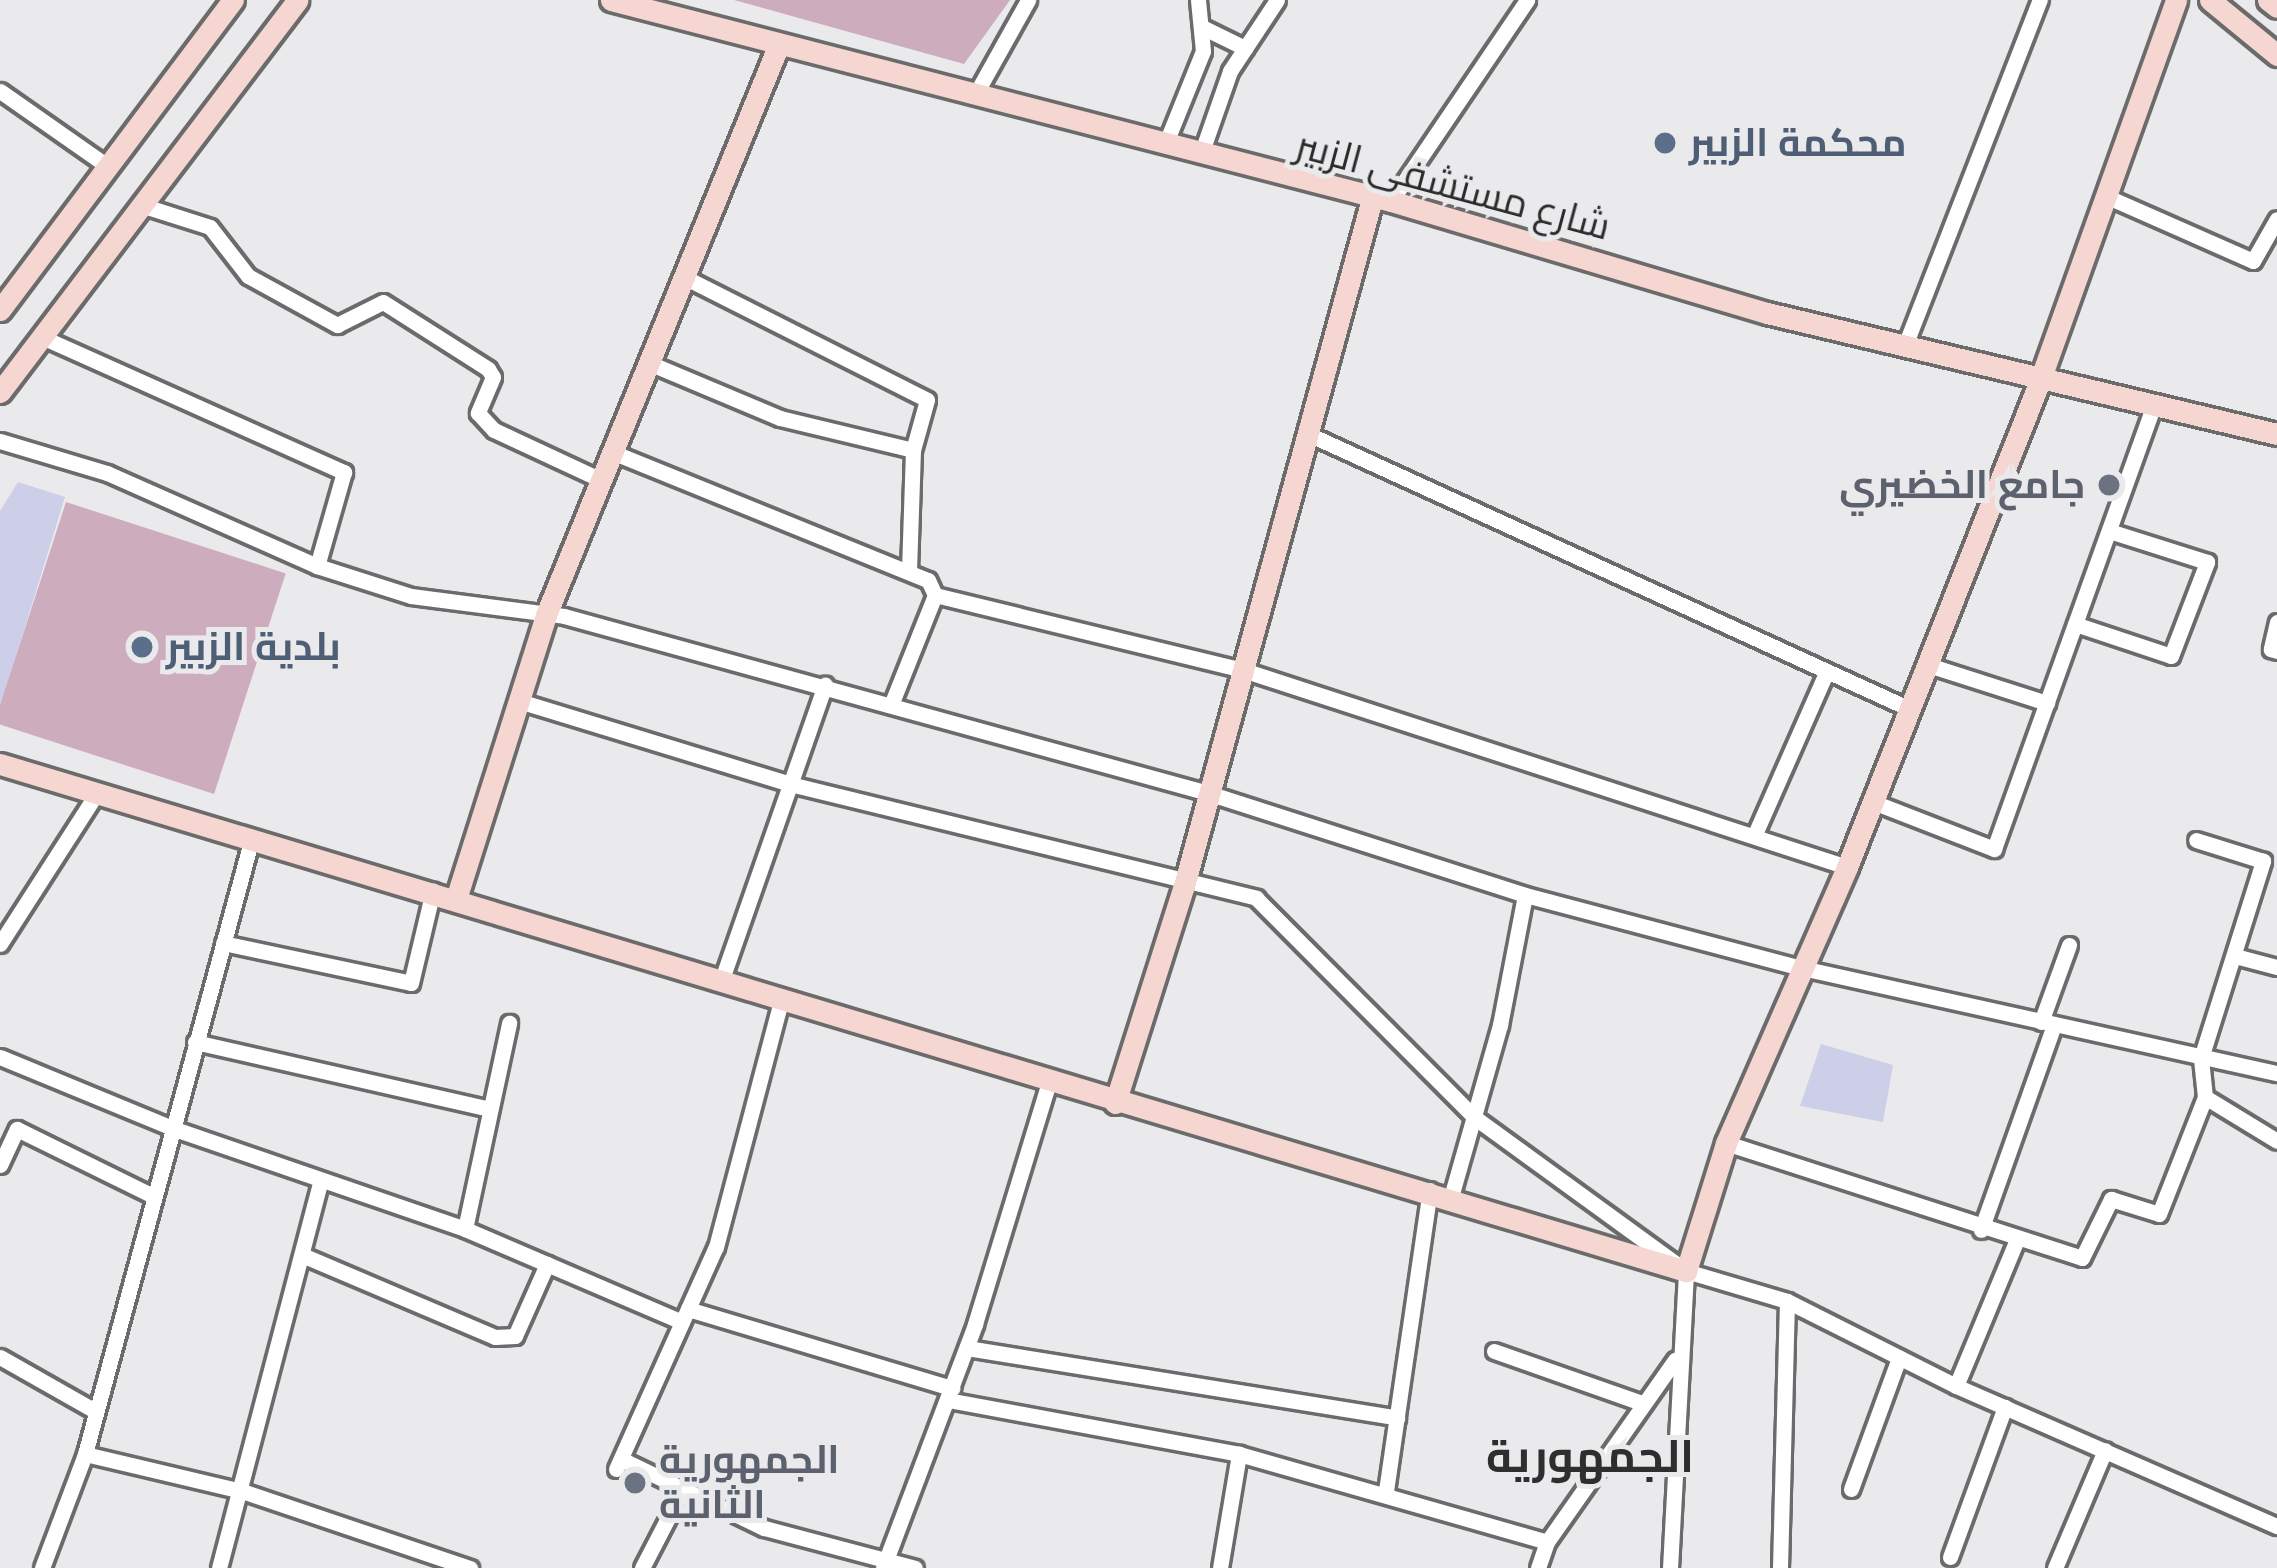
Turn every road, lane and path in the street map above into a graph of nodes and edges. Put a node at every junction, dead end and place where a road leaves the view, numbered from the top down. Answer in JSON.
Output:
{"nodes":[{"id":1,"x":232,"y":0,"type":"edge"},
{"id":2,"x":298,"y":0,"type":"edge"},
{"id":3,"x":611,"y":0,"type":"edge"},
{"id":4,"x":1028,"y":0,"type":"edge"},
{"id":5,"x":1198,"y":0,"type":"edge"},
{"id":6,"x":1277,"y":0,"type":"edge"},
{"id":7,"x":1527,"y":0,"type":"edge"},
{"id":8,"x":2040,"y":0,"type":"edge"},
{"id":9,"x":2176,"y":0,"type":"edge"},
{"id":10,"x":2210,"y":0,"type":"edge"},
{"id":11,"x":2268,"y":0,"type":"edge"},
{"id":12,"x":2277,"y":8,"type":"edge"},
{"id":13,"x":1204,"y":28,"type":"junction"},
{"id":14,"x":779,"y":44,"type":"junction"},
{"id":15,"x":1245,"y":48,"type":"junction"},
{"id":16,"x":2277,"y":55,"type":"edge"},
{"id":17,"x":0,"y":92,"type":"edge"},
{"id":18,"x":975,"y":95,"type":"junction"},
{"id":19,"x":1166,"y":145,"type":"junction"},
{"id":20,"x":1201,"y":154,"type":"junction"},
{"id":21,"x":107,"y":166,"type":"junction"},
{"id":22,"x":2110,"y":198,"type":"junction"},
{"id":23,"x":1382,"y":200,"type":"junction"},
{"id":24,"x":141,"y":205,"type":"junction"},
{"id":25,"x":2277,"y":219,"type":"edge"},
{"id":26,"x":684,"y":278,"type":"junction"},
{"id":27,"x":0,"y":310,"type":"edge"},
{"id":28,"x":44,"y":338,"type":"junction"},
{"id":29,"x":1904,"y":348,"type":"junction"},
{"id":30,"x":649,"y":363,"type":"junction"},
{"id":31,"x":2039,"y":383,"type":"junction"},
{"id":32,"x":0,"y":392,"type":"edge"},
{"id":33,"x":2154,"y":404,"type":"junction"},
{"id":34,"x":1306,"y":433,"type":"junction"},
{"id":35,"x":2277,"y":434,"type":"edge"},
{"id":36,"x":0,"y":441,"type":"edge"},
{"id":37,"x":913,"y":450,"type":"junction"},
{"id":38,"x":613,"y":452,"type":"junction"},
{"id":39,"x":601,"y":480,"type":"junction"},
{"id":40,"x":2108,"y":531,"type":"junction"},
{"id":41,"x":317,"y":566,"type":"junction"},
{"id":42,"x":909,"y":572,"type":"junction"},
{"id":43,"x":935,"y":595,"type":"junction"},
{"id":44,"x":546,"y":615,"type":"junction"},
{"id":45,"x":2277,"y":622,"type":"edge"},
{"id":46,"x":2075,"y":624,"type":"junction"},
{"id":47,"x":2277,"y":651,"type":"edge"},
{"id":48,"x":1928,"y":664,"type":"junction"},
{"id":49,"x":1243,"y":670,"type":"junction"},
{"id":50,"x":1827,"y":671,"type":"junction"},
{"id":51,"x":825,"y":685,"type":"junction"},
{"id":52,"x":518,"y":701,"type":"junction"},
{"id":53,"x":2047,"y":703,"type":"junction"},
{"id":54,"x":891,"y":705,"type":"junction"},
{"id":55,"x":1910,"y":709,"type":"junction"},
{"id":56,"x":0,"y":764,"type":"edge"},
{"id":57,"x":790,"y":784,"type":"junction"},
{"id":58,"x":97,"y":793,"type":"junction"},
{"id":59,"x":1208,"y":793,"type":"junction"},
{"id":60,"x":1873,"y":802,"type":"junction"},
{"id":61,"x":1755,"y":834,"type":"junction"},
{"id":62,"x":252,"y":838,"type":"junction"},
{"id":63,"x":2196,"y":840,"type":"dead end"},
{"id":64,"x":1847,"y":867,"type":"junction"},
{"id":65,"x":1184,"y":886,"type":"junction"},
{"id":66,"x":433,"y":891,"type":"junction"},
{"id":67,"x":1525,"y":895,"type":"junction"},
{"id":68,"x":457,"y":899,"type":"junction"},
{"id":69,"x":223,"y":943,"type":"junction"},
{"id":70,"x":0,"y":944,"type":"edge"},
{"id":71,"x":2069,"y":945,"type":"dead end"},
{"id":72,"x":2235,"y":956,"type":"junction"},
{"id":73,"x":1802,"y":968,"type":"junction"},
{"id":74,"x":2277,"y":968,"type":"edge"},
{"id":75,"x":722,"y":979,"type":"junction"},
{"id":76,"x":782,"y":998,"type":"junction"},
{"id":77,"x":509,"y":1023,"type":"dead end"},
{"id":78,"x":2048,"y":1024,"type":"junction"},
{"id":79,"x":195,"y":1042,"type":"junction"},
{"id":80,"x":0,"y":1057,"type":"edge"},
{"id":81,"x":2201,"y":1058,"type":"junction"},
{"id":82,"x":2277,"y":1073,"type":"edge"},
{"id":83,"x":1049,"y":1082,"type":"junction"},
{"id":84,"x":2205,"y":1097,"type":"junction"},
{"id":85,"x":1115,"y":1103,"type":"junction"},
{"id":86,"x":491,"y":1109,"type":"junction"},
{"id":87,"x":1474,"y":1117,"type":"junction"},
{"id":88,"x":172,"y":1128,"type":"junction"},
{"id":89,"x":2277,"y":1141,"type":"edge"},
{"id":90,"x":1726,"y":1143,"type":"junction"},
{"id":91,"x":0,"y":1165,"type":"edge"},
{"id":92,"x":320,"y":1182,"type":"junction"},
{"id":93,"x":1441,"y":1193,"type":"junction"},
{"id":94,"x":153,"y":1196,"type":"junction"},
{"id":95,"x":465,"y":1229,"type":"junction"},
{"id":96,"x":1981,"y":1230,"type":"junction"},
{"id":97,"x":2016,"y":1242,"type":"junction"},
{"id":98,"x":302,"y":1255,"type":"junction"},
{"id":99,"x":547,"y":1264,"type":"junction"},
{"id":100,"x":1686,"y":1271,"type":"junction"},
{"id":101,"x":1787,"y":1301,"type":"junction"},
{"id":102,"x":685,"y":1316,"type":"junction"},
{"id":103,"x":967,"y":1348,"type":"junction"},
{"id":104,"x":1494,"y":1351,"type":"dead end"},
{"id":105,"x":0,"y":1357,"type":"edge"},
{"id":106,"x":1899,"y":1358,"type":"junction"},
{"id":107,"x":1676,"y":1360,"type":"junction"},
{"id":108,"x":1956,"y":1386,"type":"junction"},
{"id":109,"x":950,"y":1394,"type":"junction"},
{"id":110,"x":1642,"y":1403,"type":"junction"},
{"id":111,"x":2005,"y":1407,"type":"junction"},
{"id":112,"x":95,"y":1411,"type":"junction"},
{"id":113,"x":1396,"y":1418,"type":"junction"},
{"id":114,"x":2105,"y":1450,"type":"junction"},
{"id":115,"x":85,"y":1454,"type":"junction"},
{"id":116,"x":1239,"y":1454,"type":"junction"},
{"id":117,"x":683,"y":1489,"type":"junction"},
{"id":118,"x":1851,"y":1489,"type":"dead end"},
{"id":119,"x":242,"y":1491,"type":"junction"},
{"id":120,"x":1386,"y":1491,"type":"junction"},
{"id":121,"x":2277,"y":1526,"type":"edge"},
{"id":122,"x":1547,"y":1542,"type":"junction"},
{"id":123,"x":1950,"y":1557,"type":"dead end"},
{"id":124,"x":885,"y":1564,"type":"edge"},
{"id":125,"x":42,"y":1568,"type":"edge"},
{"id":126,"x":219,"y":1568,"type":"edge"},
{"id":127,"x":470,"y":1568,"type":"edge"},
{"id":128,"x":642,"y":1568,"type":"edge"},
{"id":129,"x":915,"y":1568,"type":"edge"},
{"id":130,"x":1220,"y":1568,"type":"edge"},
{"id":131,"x":1538,"y":1568,"type":"edge"},
{"id":132,"x":1670,"y":1568,"type":"edge"},
{"id":133,"x":1780,"y":1568,"type":"edge"},
{"id":134,"x":2055,"y":1568,"type":"edge"}],
"edges":[{"from":1,"to":21,"type":"street"},
{"from":2,"to":24,"type":"street"},
{"from":3,"to":14,"type":"street","name":"شارع مستشفى الزبير"},
{"from":4,"to":18,"type":"street"},
{"from":5,"to":13,"type":"street"},
{"from":6,"to":15,"type":"street"},
{"from":7,"to":23,"type":"street"},
{"from":8,"to":29,"type":"street"},
{"from":9,"to":22,"type":"street"},
{"from":10,"to":16,"type":"street"},
{"from":11,"to":12,"type":"street"},
{"from":13,"to":15,"type":"street"},
{"from":13,"to":19,"type":"street"},
{"from":14,"to":18,"type":"street","name":"شارع مستشفى الزبير"},
{"from":14,"to":26,"type":"street"},
{"from":15,"to":20,"type":"street"},
{"from":17,"to":21,"type":"street"},
{"from":18,"to":19,"type":"street","name":"شارع مستشفى الزبير"},
{"from":19,"to":20,"type":"street","name":"شارع مستشفى الزبير"},
{"from":20,"to":23,"type":"street","name":"شارع مستشفى الزبير"},
{"from":21,"to":27,"type":"street"},
{"from":22,"to":25,"type":"street"},
{"from":22,"to":31,"type":"street"},
{"from":23,"to":29,"type":"street","name":"شارع مستشفى الزبير"},
{"from":23,"to":34,"type":"street"},
{"from":24,"to":28,"type":"street"},
{"from":24,"to":39,"type":"street"},
{"from":26,"to":30,"type":"street"},
{"from":26,"to":37,"type":"street"},
{"from":28,"to":32,"type":"street"},
{"from":28,"to":41,"type":"street"},
{"from":29,"to":31,"type":"street","name":"شارع مستشفى الزبير"},
{"from":30,"to":37,"type":"street"},
{"from":30,"to":38,"type":"street"},
{"from":31,"to":33,"type":"street","name":"شارع مستشفى الزبير"},
{"from":31,"to":48,"type":"street"},
{"from":33,"to":35,"type":"street","name":"شارع مستشفى الزبير"},
{"from":33,"to":40,"type":"street"},
{"from":34,"to":49,"type":"street"},
{"from":34,"to":50,"type":"street"},
{"from":36,"to":41,"type":"street"},
{"from":37,"to":42,"type":"street"},
{"from":38,"to":39,"type":"street"},
{"from":38,"to":42,"type":"street"},
{"from":39,"to":44,"type":"street"},
{"from":40,"to":46,"type":"street"},
{"from":40,"to":46,"type":"street"},
{"from":41,"to":44,"type":"street"},
{"from":42,"to":43,"type":"street"},
{"from":43,"to":49,"type":"street"},
{"from":43,"to":54,"type":"street"},
{"from":44,"to":51,"type":"street"},
{"from":44,"to":52,"type":"street"},
{"from":45,"to":47,"type":"street"},
{"from":46,"to":53,"type":"street"},
{"from":48,"to":53,"type":"street"},
{"from":48,"to":55,"type":"street"},
{"from":49,"to":59,"type":"street"},
{"from":49,"to":61,"type":"street"},
{"from":50,"to":55,"type":"street"},
{"from":50,"to":61,"type":"street"},
{"from":51,"to":54,"type":"street"},
{"from":51,"to":57,"type":"street"},
{"from":52,"to":57,"type":"street"},
{"from":52,"to":68,"type":"street"},
{"from":53,"to":60,"type":"street"},
{"from":54,"to":59,"type":"street"},
{"from":55,"to":60,"type":"street"},
{"from":56,"to":58,"type":"street"},
{"from":57,"to":65,"type":"street"},
{"from":57,"to":75,"type":"street"},
{"from":58,"to":62,"type":"street"},
{"from":58,"to":70,"type":"street"},
{"from":59,"to":65,"type":"street"},
{"from":59,"to":67,"type":"street"},
{"from":60,"to":64,"type":"street"},
{"from":61,"to":64,"type":"street"},
{"from":62,"to":66,"type":"street"},
{"from":62,"to":69,"type":"street"},
{"from":63,"to":72,"type":"street"},
{"from":64,"to":73,"type":"street"},
{"from":65,"to":85,"type":"street"},
{"from":65,"to":87,"type":"street"},
{"from":66,"to":68,"type":"street"},
{"from":66,"to":69,"type":"street"},
{"from":67,"to":73,"type":"street"},
{"from":67,"to":87,"type":"street"},
{"from":68,"to":75,"type":"street"},
{"from":69,"to":79,"type":"street"},
{"from":71,"to":78,"type":"street"},
{"from":72,"to":74,"type":"street"},
{"from":72,"to":81,"type":"street"},
{"from":73,"to":78,"type":"street"},
{"from":73,"to":90,"type":"street"},
{"from":75,"to":76,"type":"street"},
{"from":76,"to":83,"type":"street"},
{"from":76,"to":102,"type":"street"},
{"from":77,"to":86,"type":"street"},
{"from":78,"to":81,"type":"street"},
{"from":78,"to":96,"type":"street"},
{"from":79,"to":86,"type":"street"},
{"from":79,"to":88,"type":"street"},
{"from":80,"to":88,"type":"street"},
{"from":81,"to":82,"type":"street"},
{"from":81,"to":84,"type":"street"},
{"from":83,"to":85,"type":"street"},
{"from":83,"to":103,"type":"street"},
{"from":84,"to":89,"type":"street"},
{"from":84,"to":97,"type":"street"},
{"from":85,"to":93,"type":"street"},
{"from":86,"to":95,"type":"street"},
{"from":87,"to":93,"type":"street"},
{"from":87,"to":100,"type":"street"},
{"from":88,"to":92,"type":"street"},
{"from":88,"to":94,"type":"street"},
{"from":90,"to":96,"type":"street"},
{"from":90,"to":100,"type":"street"},
{"from":91,"to":94,"type":"street"},
{"from":92,"to":95,"type":"street"},
{"from":92,"to":98,"type":"street"},
{"from":93,"to":100,"type":"street"},
{"from":93,"to":113,"type":"street"},
{"from":94,"to":112,"type":"street"},
{"from":95,"to":99,"type":"street"},
{"from":96,"to":97,"type":"street"},
{"from":97,"to":108,"type":"street"},
{"from":98,"to":99,"type":"street"},
{"from":98,"to":119,"type":"street"},
{"from":99,"to":102,"type":"street"},
{"from":100,"to":101,"type":"street"},
{"from":100,"to":107,"type":"street"},
{"from":101,"to":106,"type":"street"},
{"from":101,"to":133,"type":"street"},
{"from":102,"to":109,"type":"street"},
{"from":102,"to":117,"type":"street"},
{"from":103,"to":109,"type":"street"},
{"from":103,"to":113,"type":"street"},
{"from":104,"to":110,"type":"street"},
{"from":105,"to":112,"type":"street"},
{"from":106,"to":108,"type":"street"},
{"from":106,"to":118,"type":"street"},
{"from":107,"to":110,"type":"street"},
{"from":107,"to":132,"type":"street"},
{"from":108,"to":111,"type":"street"},
{"from":109,"to":116,"type":"street"},
{"from":109,"to":124,"type":"street"},
{"from":110,"to":122,"type":"street"},
{"from":111,"to":114,"type":"street"},
{"from":111,"to":123,"type":"street"},
{"from":112,"to":115,"type":"street"},
{"from":113,"to":120,"type":"street"},
{"from":114,"to":121,"type":"street"},
{"from":114,"to":134,"type":"street"},
{"from":115,"to":119,"type":"street"},
{"from":115,"to":125,"type":"street"},
{"from":116,"to":120,"type":"street"},
{"from":116,"to":130,"type":"street"},
{"from":117,"to":124,"type":"street"},
{"from":117,"to":128,"type":"street"},
{"from":119,"to":126,"type":"street"},
{"from":119,"to":127,"type":"street"},
{"from":120,"to":122,"type":"street"},
{"from":122,"to":131,"type":"street"},
{"from":124,"to":129,"type":"street"}]}
